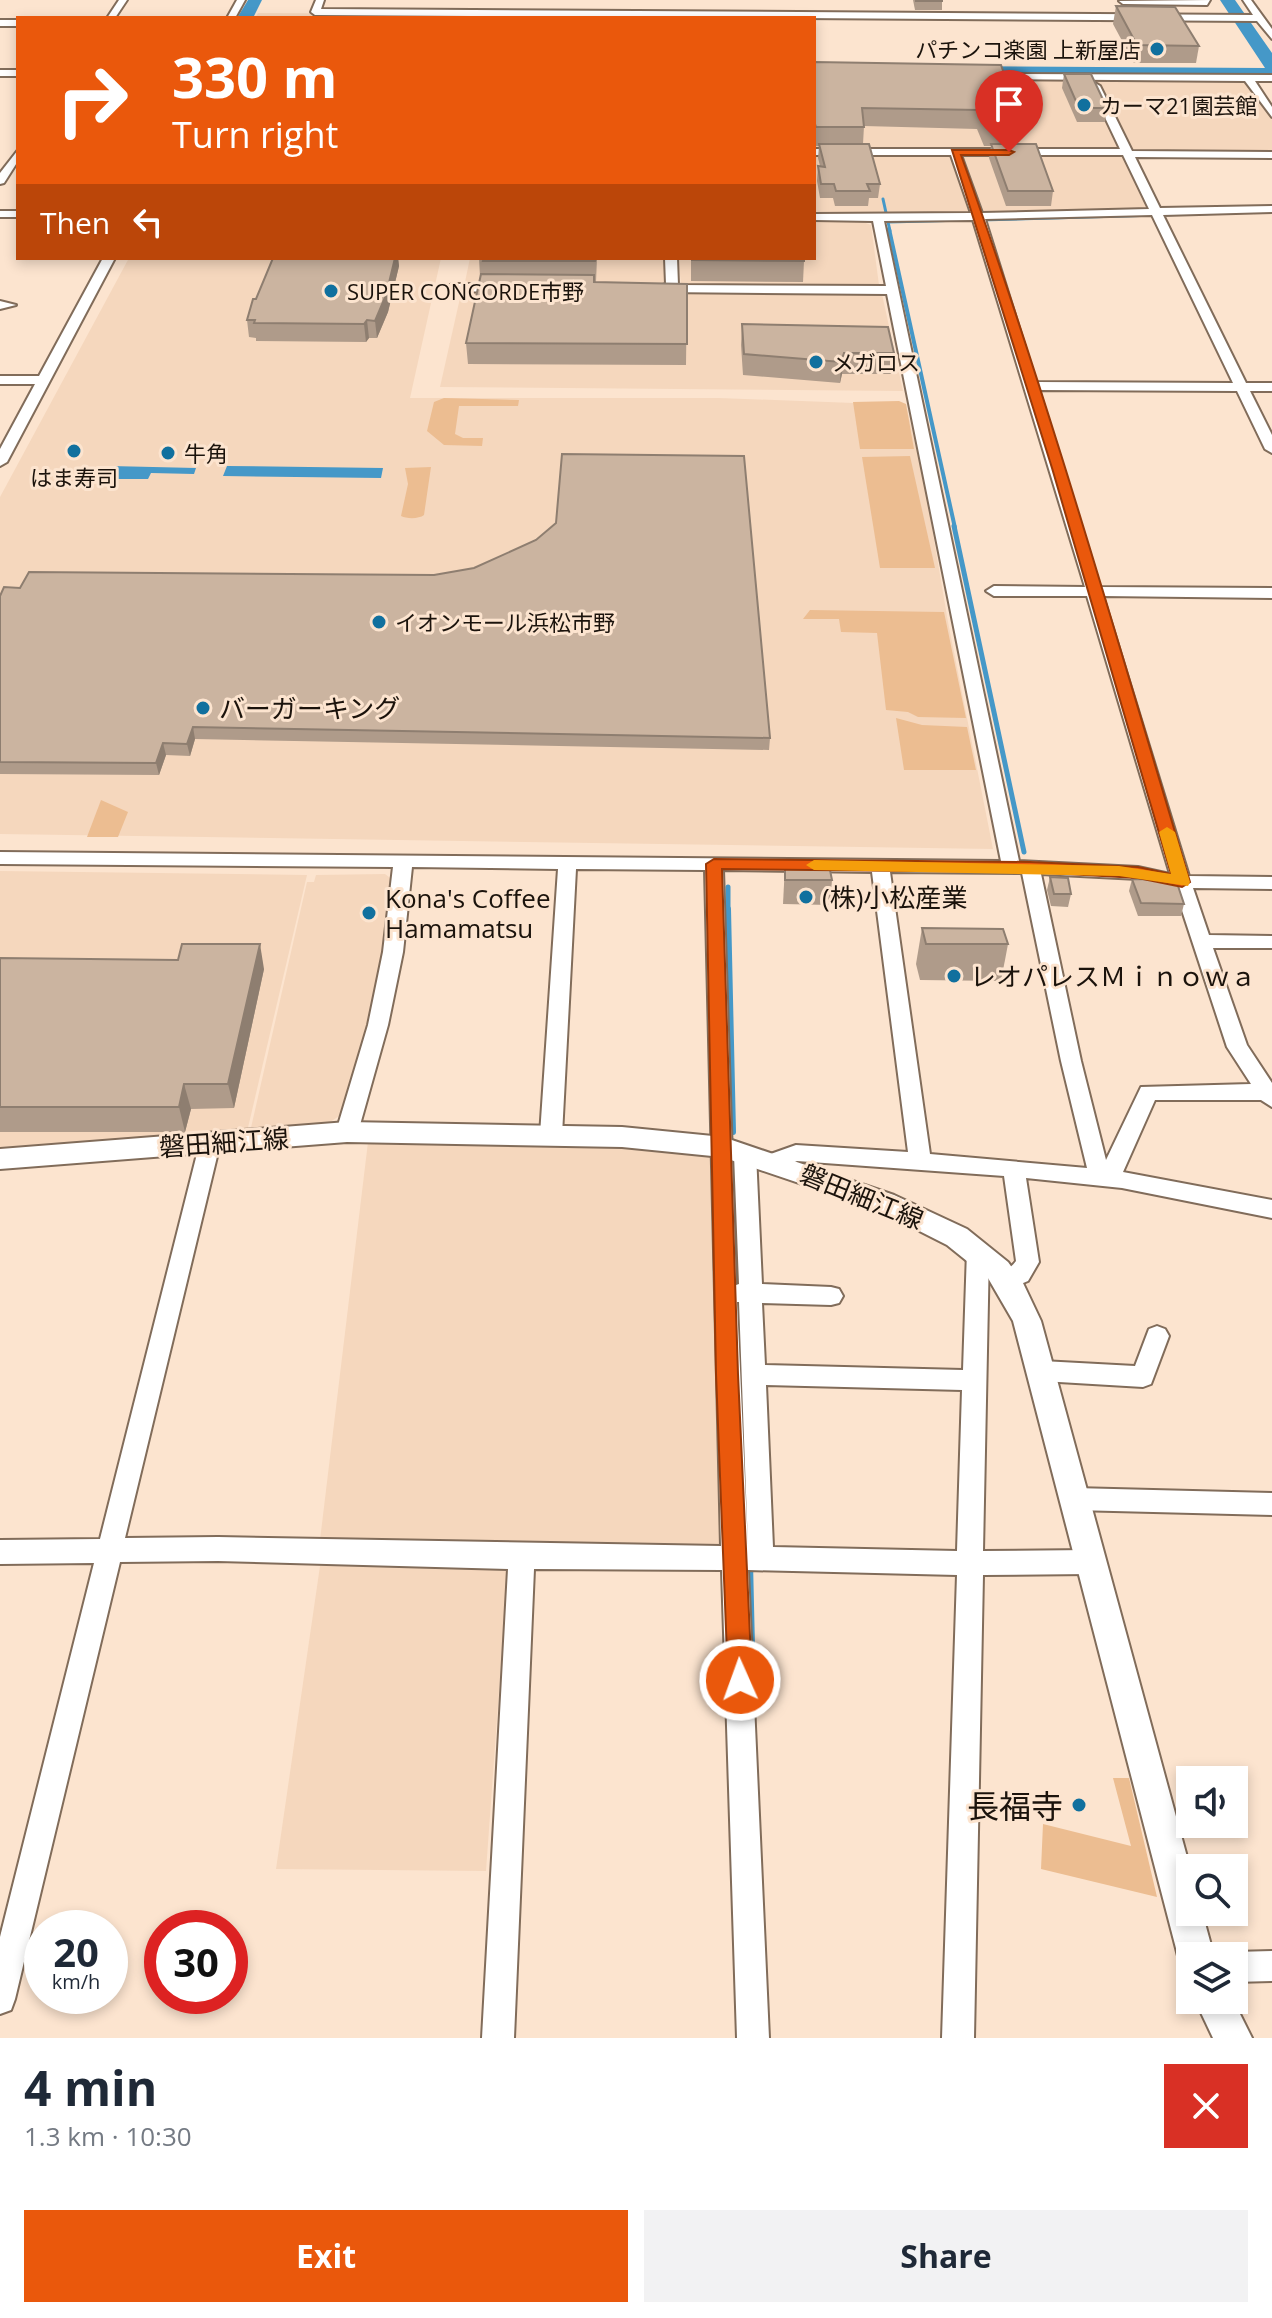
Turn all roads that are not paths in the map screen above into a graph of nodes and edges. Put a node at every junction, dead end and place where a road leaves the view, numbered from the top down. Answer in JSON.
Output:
{"nodes":[{"id":1,"x":320,"y":0,"type":"edge"},
{"id":2,"x":493,"y":0,"type":"edge"},
{"id":3,"x":568,"y":0,"type":"edge"},
{"id":4,"x":713,"y":0,"type":"edge"},
{"id":5,"x":837,"y":0,"type":"edge"},
{"id":6,"x":1122,"y":0,"type":"edge"},
{"id":7,"x":1207,"y":1,"type":"edge"},
{"id":8,"x":1253,"y":3,"type":"edge"},
{"id":9,"x":490,"y":13,"type":"junction"},
{"id":10,"x":566,"y":13,"type":"junction"},
{"id":11,"x":841,"y":15,"type":"junction"},
{"id":12,"x":712,"y":16,"type":"edge"},
{"id":13,"x":1132,"y":17,"type":"junction"},
{"id":14,"x":1224,"y":17,"type":"junction"},
{"id":15,"x":1256,"y":18,"type":"junction"},
{"id":16,"x":1270,"y":31,"type":"edge"},
{"id":17,"x":964,"y":77,"type":"edge"},
{"id":18,"x":1091,"y":77,"type":"junction"},
{"id":19,"x":1248,"y":78,"type":"junction"},
{"id":20,"x":1272,"y":78,"type":"edge"},
{"id":21,"x":1272,"y":114,"type":"edge"},
{"id":22,"x":15,"y":151,"type":"edge"},
{"id":23,"x":816,"y":152,"type":"edge"},
{"id":24,"x":955,"y":152,"type":"junction"},
{"id":25,"x":1128,"y":153,"type":"junction"},
{"id":26,"x":1272,"y":155,"type":"edge"},
{"id":27,"x":0,"y":181,"type":"edge"},
{"id":28,"x":1272,"y":209,"type":"edge"},
{"id":29,"x":1157,"y":212,"type":"junction"},
{"id":30,"x":977,"y":215,"type":"junction"},
{"id":31,"x":816,"y":217,"type":"edge"},
{"id":32,"x":878,"y":220,"type":"junction"},
{"id":33,"x":108,"y":260,"type":"edge"},
{"id":34,"x":671,"y":260,"type":"edge"},
{"id":35,"x":452,"y":288,"type":"dead end"},
{"id":36,"x":516,"y":288,"type":"edge"},
{"id":37,"x":641,"y":288,"type":"edge"},
{"id":38,"x":672,"y":288,"type":"junction"},
{"id":39,"x":892,"y":290,"type":"junction"},
{"id":40,"x":0,"y":380,"type":"edge"},
{"id":41,"x":42,"y":380,"type":"junction"},
{"id":42,"x":1031,"y":386,"type":"junction"},
{"id":43,"x":1242,"y":387,"type":"junction"},
{"id":44,"x":1272,"y":387,"type":"edge"},
{"id":45,"x":1272,"y":449,"type":"edge"},
{"id":46,"x":0,"y":462,"type":"edge"},
{"id":47,"x":994,"y":591,"type":"dead end"},
{"id":48,"x":1093,"y":591,"type":"junction"},
{"id":49,"x":1272,"y":593,"type":"edge"},
{"id":50,"x":0,"y":858,"type":"edge"},
{"id":51,"x":403,"y":863,"type":"junction"},
{"id":52,"x":567,"y":864,"type":"junction"},
{"id":53,"x":714,"y":864,"type":"junction"},
{"id":54,"x":880,"y":866,"type":"junction"},
{"id":55,"x":1020,"y":867,"type":"junction"},
{"id":56,"x":1182,"y":882,"type":"junction"},
{"id":57,"x":1272,"y":883,"type":"edge"},
{"id":58,"x":1203,"y":941,"type":"junction"},
{"id":59,"x":1272,"y":942,"type":"edge"},
{"id":60,"x":1270,"y":1096,"type":"edge"},
{"id":61,"x":347,"y":1132,"type":"junction"},
{"id":62,"x":551,"y":1135,"type":"junction"},
{"id":63,"x":209,"y":1144,"type":"junction"},
{"id":64,"x":747,"y":1154,"type":"junction"},
{"id":65,"x":0,"y":1159,"type":"edge"},
{"id":66,"x":920,"y":1161,"type":"junction"},
{"id":67,"x":1014,"y":1168,"type":"junction"},
{"id":68,"x":1105,"y":1178,"type":"junction"},
{"id":69,"x":1272,"y":1209,"type":"edge"},
{"id":70,"x":978,"y":1251,"type":"junction"},
{"id":71,"x":1006,"y":1281,"type":"junction"},
{"id":72,"x":739,"y":1293,"type":"junction"},
{"id":73,"x":831,"y":1296,"type":"dead end"},
{"id":74,"x":1157,"y":1336,"type":"dead end"},
{"id":75,"x":1042,"y":1371,"type":"junction"},
{"id":76,"x":754,"y":1375,"type":"junction"},
{"id":77,"x":975,"y":1380,"type":"junction"},
{"id":78,"x":1074,"y":1499,"type":"junction"},
{"id":79,"x":1272,"y":1504,"type":"edge"},
{"id":80,"x":108,"y":1551,"type":"junction"},
{"id":81,"x":0,"y":1552,"type":"edge"},
{"id":82,"x":522,"y":1557,"type":"junction"},
{"id":83,"x":748,"y":1559,"type":"junction"},
{"id":84,"x":1090,"y":1562,"type":"junction"},
{"id":85,"x":970,"y":1563,"type":"junction"},
{"id":86,"x":1192,"y":1942,"type":"edge"},
{"id":87,"x":1272,"y":1966,"type":"edge"},
{"id":88,"x":1248,"y":1967,"type":"edge"},
{"id":89,"x":0,"y":1999,"type":"edge"},
{"id":90,"x":1220,"y":2014,"type":"edge"},
{"id":91,"x":498,"y":2038,"type":"edge"},
{"id":92,"x":753,"y":2038,"type":"edge"},
{"id":93,"x":958,"y":2038,"type":"edge"},
{"id":94,"x":1233,"y":2038,"type":"edge"}],
"edges":[{"from":1,"to":9,"type":"street"},
{"from":2,"to":9,"type":"street"},
{"from":3,"to":10,"type":"street"},
{"from":4,"to":12,"type":"street"},
{"from":5,"to":11,"type":"street"},
{"from":6,"to":7,"type":"street"},
{"from":6,"to":13,"type":"street"},
{"from":7,"to":14,"type":"street"},
{"from":8,"to":15,"type":"street"},
{"from":9,"to":10,"type":"street"},
{"from":10,"to":12,"type":"street"},
{"from":11,"to":12,"type":"street"},
{"from":11,"to":13,"type":"street"},
{"from":13,"to":14,"type":"street"},
{"from":14,"to":15,"type":"street"},
{"from":15,"to":16,"type":"street"},
{"from":17,"to":18,"type":"street"},
{"from":18,"to":19,"type":"street"},
{"from":18,"to":25,"type":"street"},
{"from":19,"to":20,"type":"street"},
{"from":19,"to":21,"type":"street"},
{"from":22,"to":27,"type":"street"},
{"from":23,"to":24,"type":"street"},
{"from":24,"to":25,"type":"street"},
{"from":24,"to":30,"type":"street"},
{"from":25,"to":26,"type":"street"},
{"from":25,"to":29,"type":"street"},
{"from":28,"to":29,"type":"street"},
{"from":29,"to":30,"type":"street"},
{"from":29,"to":43,"type":"street"},
{"from":30,"to":32,"type":"street"},
{"from":30,"to":42,"type":"street"},
{"from":31,"to":32,"type":"street"},
{"from":32,"to":39,"type":"street"},
{"from":33,"to":41,"type":"street"},
{"from":34,"to":38,"type":"street"},
{"from":35,"to":36,"type":"street"},
{"from":37,"to":38,"type":"street"},
{"from":38,"to":39,"type":"street"},
{"from":39,"to":55,"type":"street"},
{"from":40,"to":41,"type":"street"},
{"from":41,"to":46,"type":"street"},
{"from":42,"to":43,"type":"street"},
{"from":42,"to":48,"type":"street"},
{"from":43,"to":44,"type":"street"},
{"from":43,"to":45,"type":"street"},
{"from":47,"to":48,"type":"street"},
{"from":48,"to":49,"type":"street"},
{"from":48,"to":56,"type":"street"},
{"from":50,"to":51,"type":"street"},
{"from":51,"to":52,"type":"street"},
{"from":51,"to":61,"type":"street"},
{"from":52,"to":53,"type":"street"},
{"from":52,"to":62,"type":"street"},
{"from":53,"to":54,"type":"street"},
{"from":53,"to":64,"type":"street"},
{"from":54,"to":55,"type":"street"},
{"from":54,"to":66,"type":"street"},
{"from":55,"to":56,"type":"street"},
{"from":55,"to":68,"type":"street"},
{"from":56,"to":57,"type":"street"},
{"from":56,"to":58,"type":"street"},
{"from":58,"to":59,"type":"street"},
{"from":58,"to":60,"type":"street"},
{"from":60,"to":68,"type":"street"},
{"from":61,"to":62,"type":"main road","name":"磐田細江線"},
{"from":61,"to":63,"type":"main road","name":"磐田細江線"},
{"from":62,"to":64,"type":"main road","name":"磐田細江線"},
{"from":63,"to":65,"type":"main road","name":"磐田細江線"},
{"from":63,"to":80,"type":"street"},
{"from":64,"to":66,"type":"street"},
{"from":64,"to":70,"type":"main road","name":"磐田細江線"},
{"from":64,"to":72,"type":"street"},
{"from":66,"to":67,"type":"street"},
{"from":67,"to":68,"type":"street"},
{"from":67,"to":71,"type":"street"},
{"from":68,"to":69,"type":"street"},
{"from":70,"to":71,"type":"main road","name":"磐田細江線"},
{"from":70,"to":77,"type":"street"},
{"from":71,"to":75,"type":"main road","name":"磐田細江線"},
{"from":72,"to":73,"type":"street"},
{"from":72,"to":76,"type":"street"},
{"from":72,"to":83,"type":"street"},
{"from":74,"to":75,"type":"street"},
{"from":75,"to":78,"type":"main road","name":"磐田細江線"},
{"from":76,"to":77,"type":"street"},
{"from":76,"to":83,"type":"street"},
{"from":77,"to":85,"type":"street"},
{"from":78,"to":79,"type":"street"},
{"from":78,"to":84,"type":"main road","name":"磐田細江線"},
{"from":80,"to":81,"type":"street"},
{"from":80,"to":82,"type":"street"},
{"from":80,"to":89,"type":"street"},
{"from":82,"to":83,"type":"street"},
{"from":82,"to":91,"type":"street"},
{"from":83,"to":85,"type":"street"},
{"from":83,"to":92,"type":"street"},
{"from":84,"to":85,"type":"street"},
{"from":84,"to":86,"type":"main road","name":"磐田細江線"},
{"from":85,"to":93,"type":"street"},
{"from":87,"to":88,"type":"street"},
{"from":90,"to":94,"type":"main road"}]}
